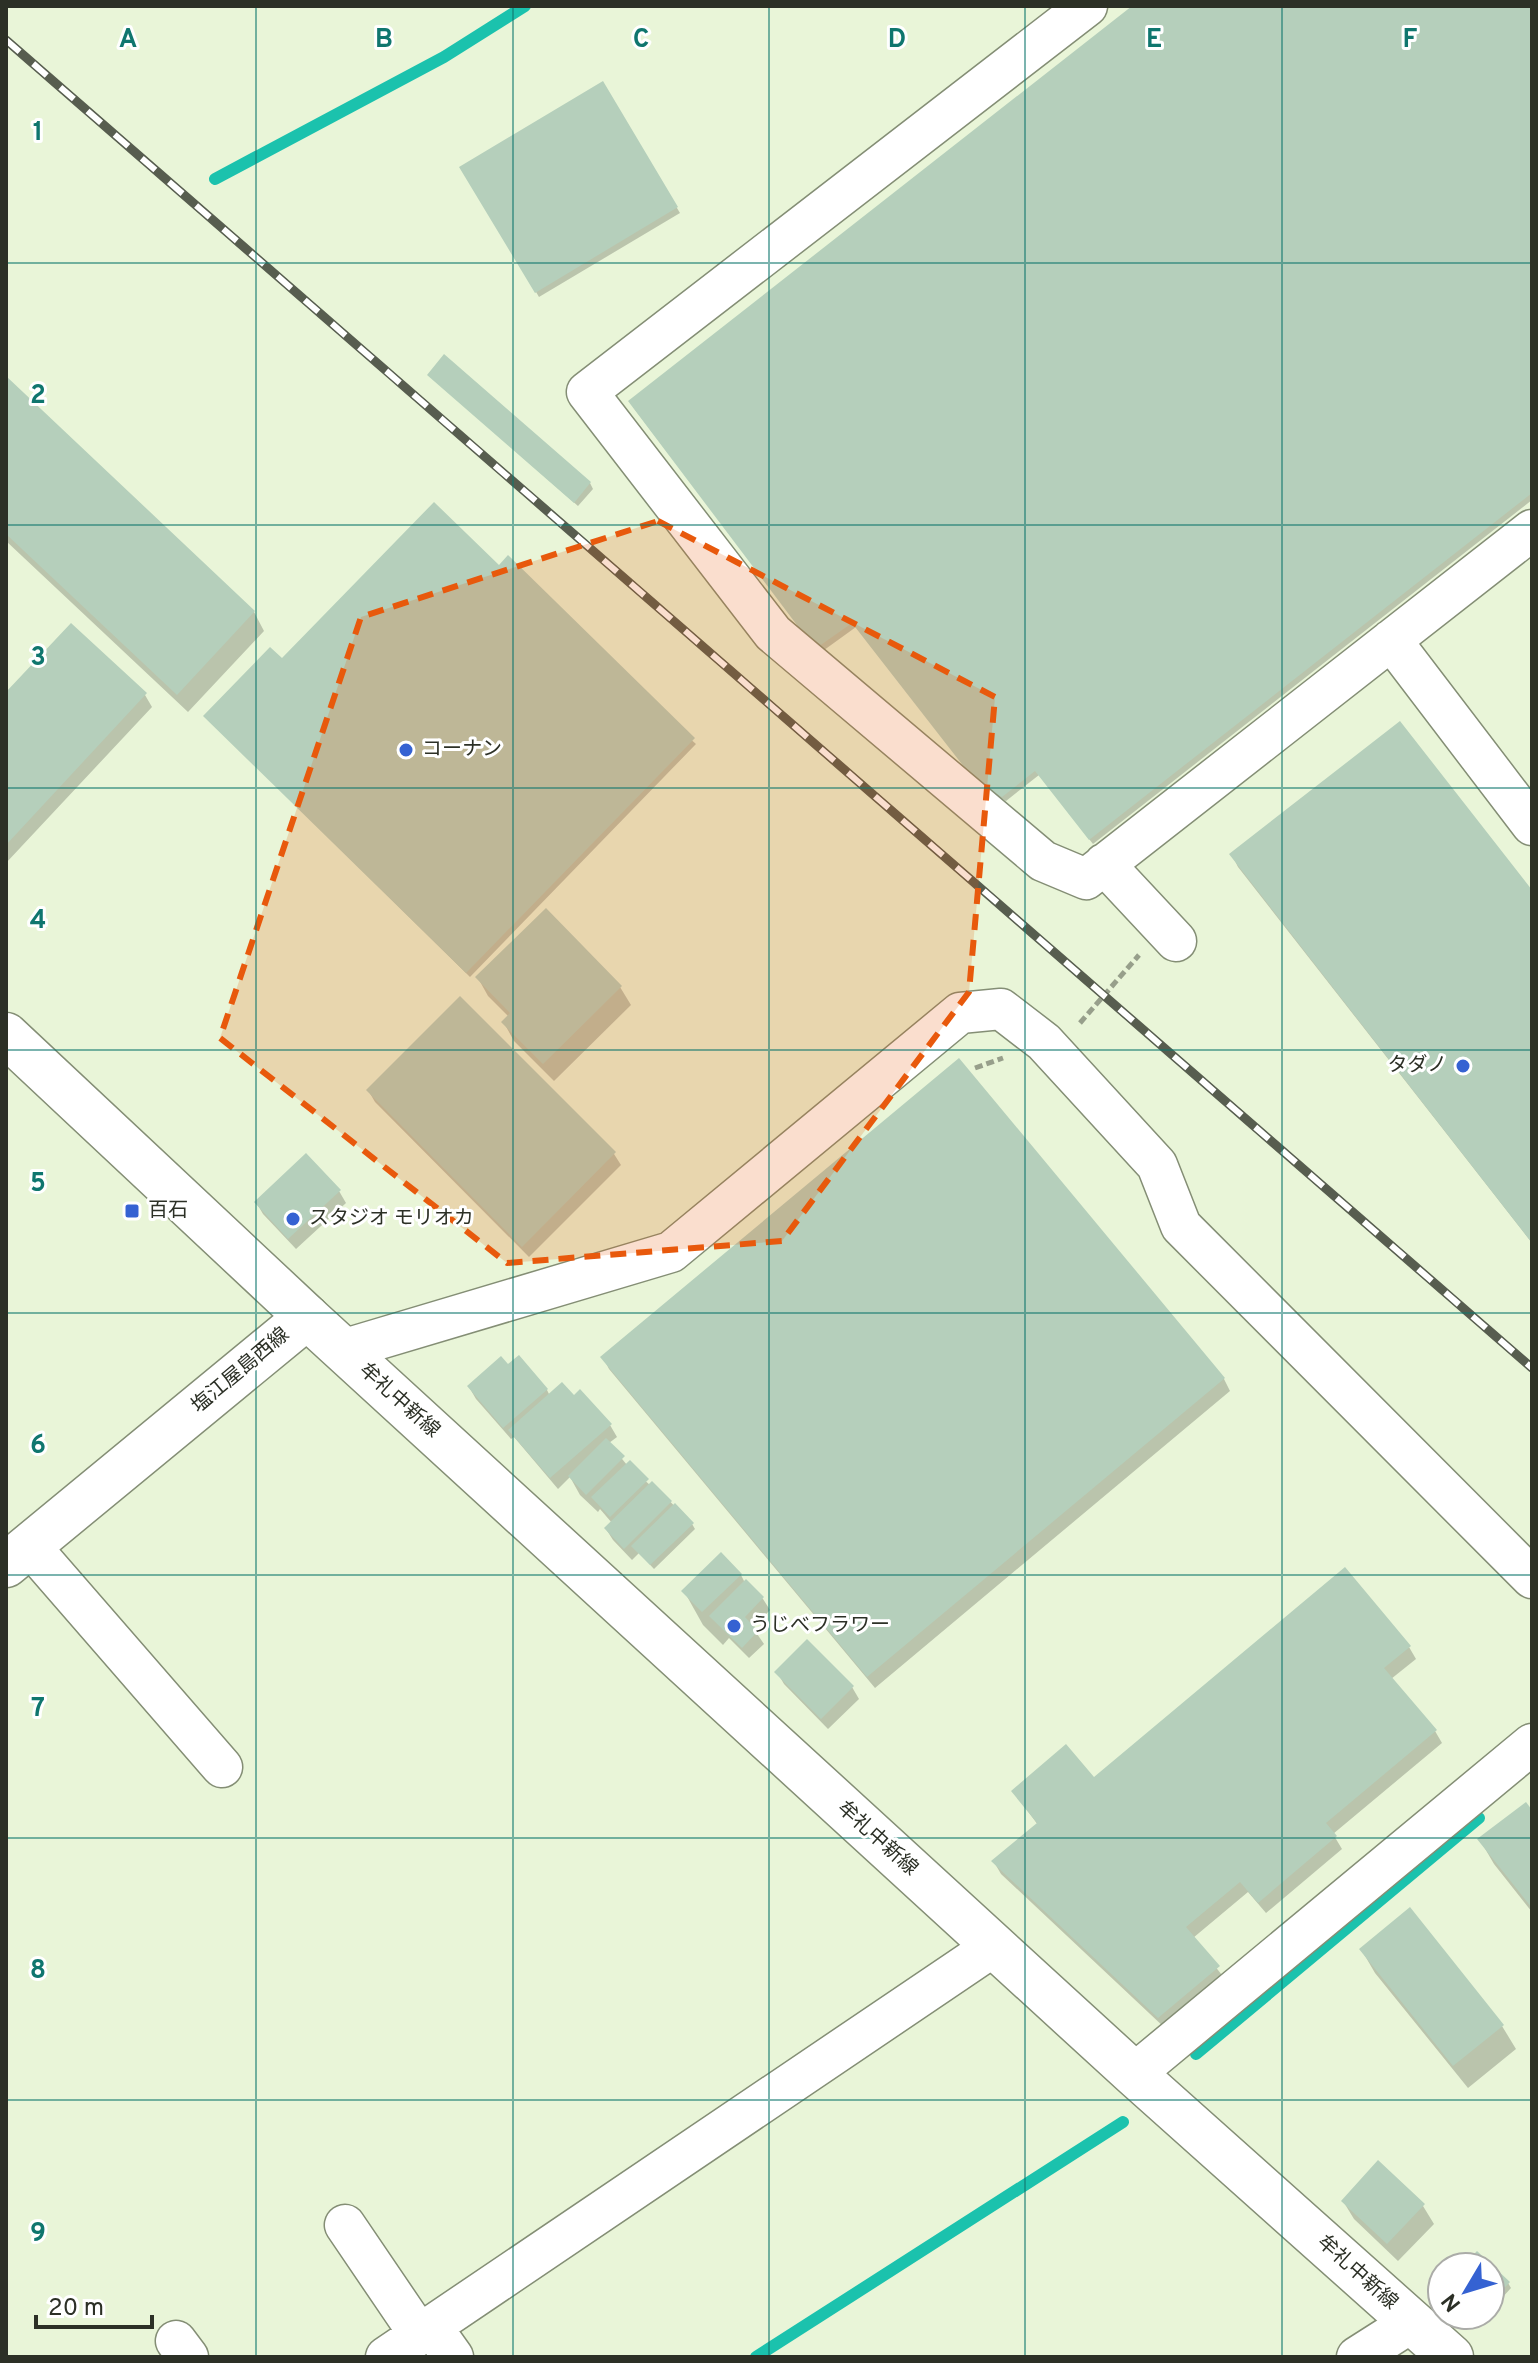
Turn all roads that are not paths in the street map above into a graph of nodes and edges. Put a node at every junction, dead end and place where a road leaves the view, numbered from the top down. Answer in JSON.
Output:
{"nodes":[{"id":1,"x":1087,"y":6,"type":"edge"},
{"id":2,"x":1532,"y":530,"type":"edge"},
{"id":3,"x":1391,"y":640,"type":"junction"},
{"id":4,"x":1532,"y":825,"type":"edge"},
{"id":5,"x":1104,"y":864,"type":"junction"},
{"id":6,"x":1169,"y":933,"type":"road end"},
{"id":7,"x":6,"y":1035,"type":"edge"},
{"id":8,"x":307,"y":1317,"type":"junction"},
{"id":9,"x":342,"y":1350,"type":"junction"},
{"id":10,"x":18,"y":1555,"type":"edge"},
{"id":11,"x":1532,"y":1578,"type":"edge"},
{"id":12,"x":1532,"y":1744,"type":"edge"},
{"id":13,"x":222,"y":1767,"type":"dead end"},
{"id":14,"x":994,"y":1946,"type":"junction"},
{"id":15,"x":1134,"y":2074,"type":"junction"},
{"id":16,"x":345,"y":2225,"type":"dead end"},
{"id":17,"x":1412,"y":2322,"type":"junction"},
{"id":18,"x":434,"y":2339,"type":"edge"},
{"id":19,"x":386,"y":2357,"type":"edge"},
{"id":20,"x":1357,"y":2357,"type":"edge"},
{"id":21,"x":1451,"y":2357,"type":"edge"}],
"edges":[{"from":1,"to":5,"type":"street"},
{"from":2,"to":3,"type":"street"},
{"from":3,"to":4,"type":"street"},
{"from":3,"to":5,"type":"street"},
{"from":5,"to":6,"type":"street"},
{"from":7,"to":8,"type":"main road","name":"塩江屋島西線"},
{"from":8,"to":9,"type":"main road","name":"牟礼中新線"},
{"from":8,"to":10,"type":"main road","name":"塩江屋島西線"},
{"from":9,"to":11,"type":"street"},
{"from":9,"to":14,"type":"main road","name":"牟礼中新線"},
{"from":10,"to":13,"type":"street"},
{"from":12,"to":15,"type":"street"},
{"from":14,"to":15,"type":"main road","name":"牟礼中新線"},
{"from":14,"to":18,"type":"street"},
{"from":15,"to":17,"type":"main road","name":"牟礼中新線"},
{"from":16,"to":18,"type":"street"},
{"from":17,"to":20,"type":"street"},
{"from":17,"to":21,"type":"main road","name":"牟礼中新線"},
{"from":18,"to":19,"type":"street"}]}
